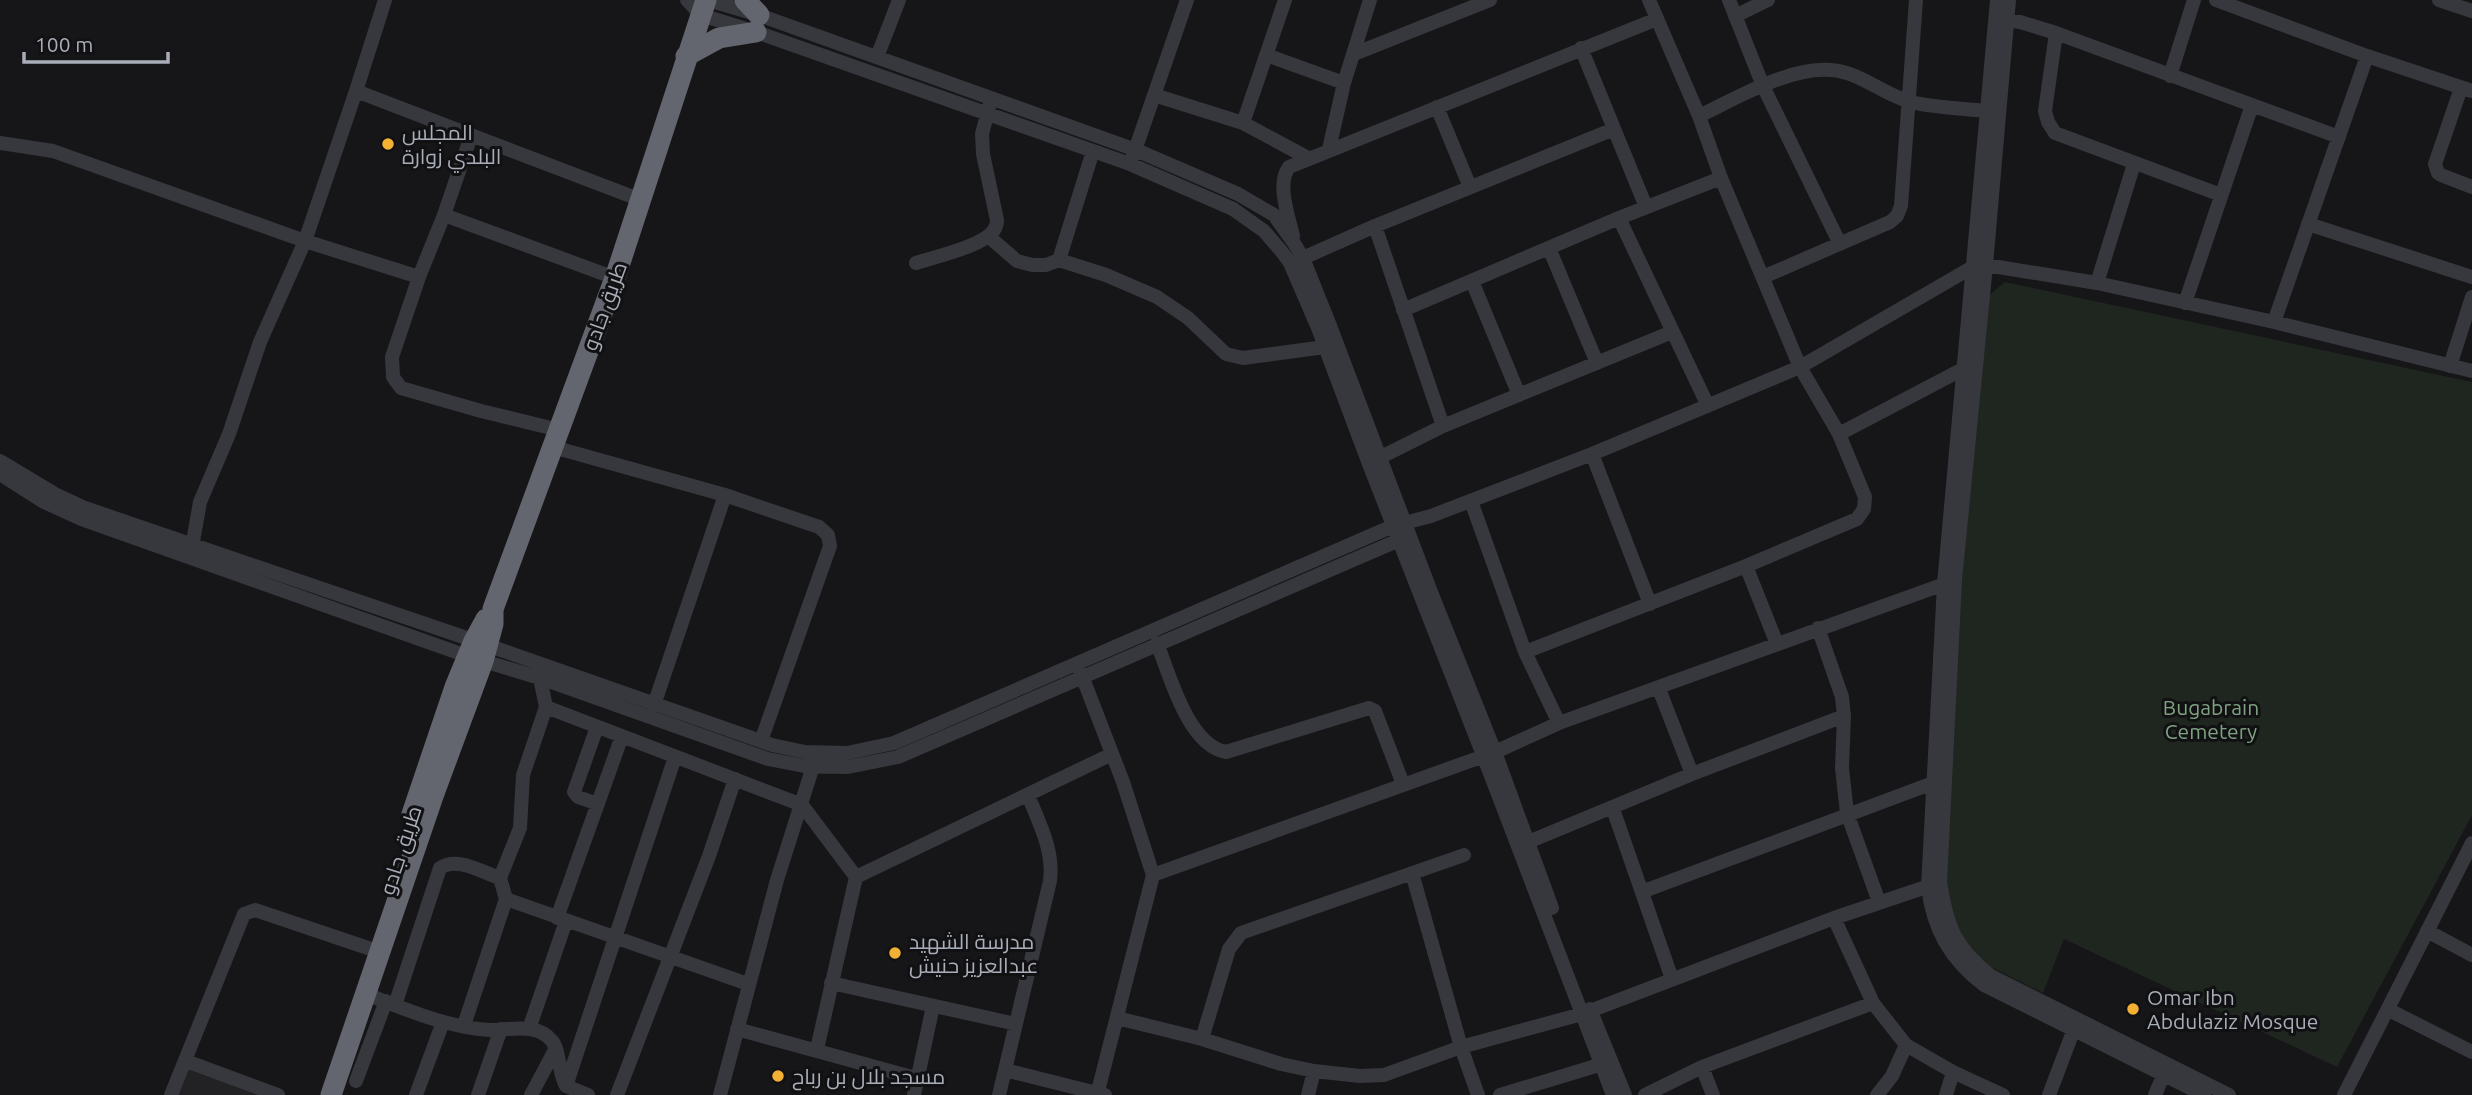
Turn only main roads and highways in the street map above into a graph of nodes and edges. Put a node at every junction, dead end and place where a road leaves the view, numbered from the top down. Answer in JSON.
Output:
{"nodes":[{"id":1,"x":701,"y":4,"type":"edge"},
{"id":2,"x":754,"y":16,"type":"edge"},
{"id":3,"x":686,"y":56,"type":"junction"},
{"id":4,"x":478,"y":651,"type":"junction"},
{"id":5,"x":317,"y":1095,"type":"edge"},
{"id":6,"x":331,"y":1095,"type":"edge"}],
"edges":[{"from":1,"to":3,"type":"highway","name":"طريق جادو"},
{"from":2,"to":3,"type":"highway"},
{"from":3,"to":4,"type":"highway","name":"طريق جادو"},
{"from":4,"to":5,"type":"highway","name":"طريق جادو"},
{"from":4,"to":6,"type":"highway","name":"طريق جادو"}]}
